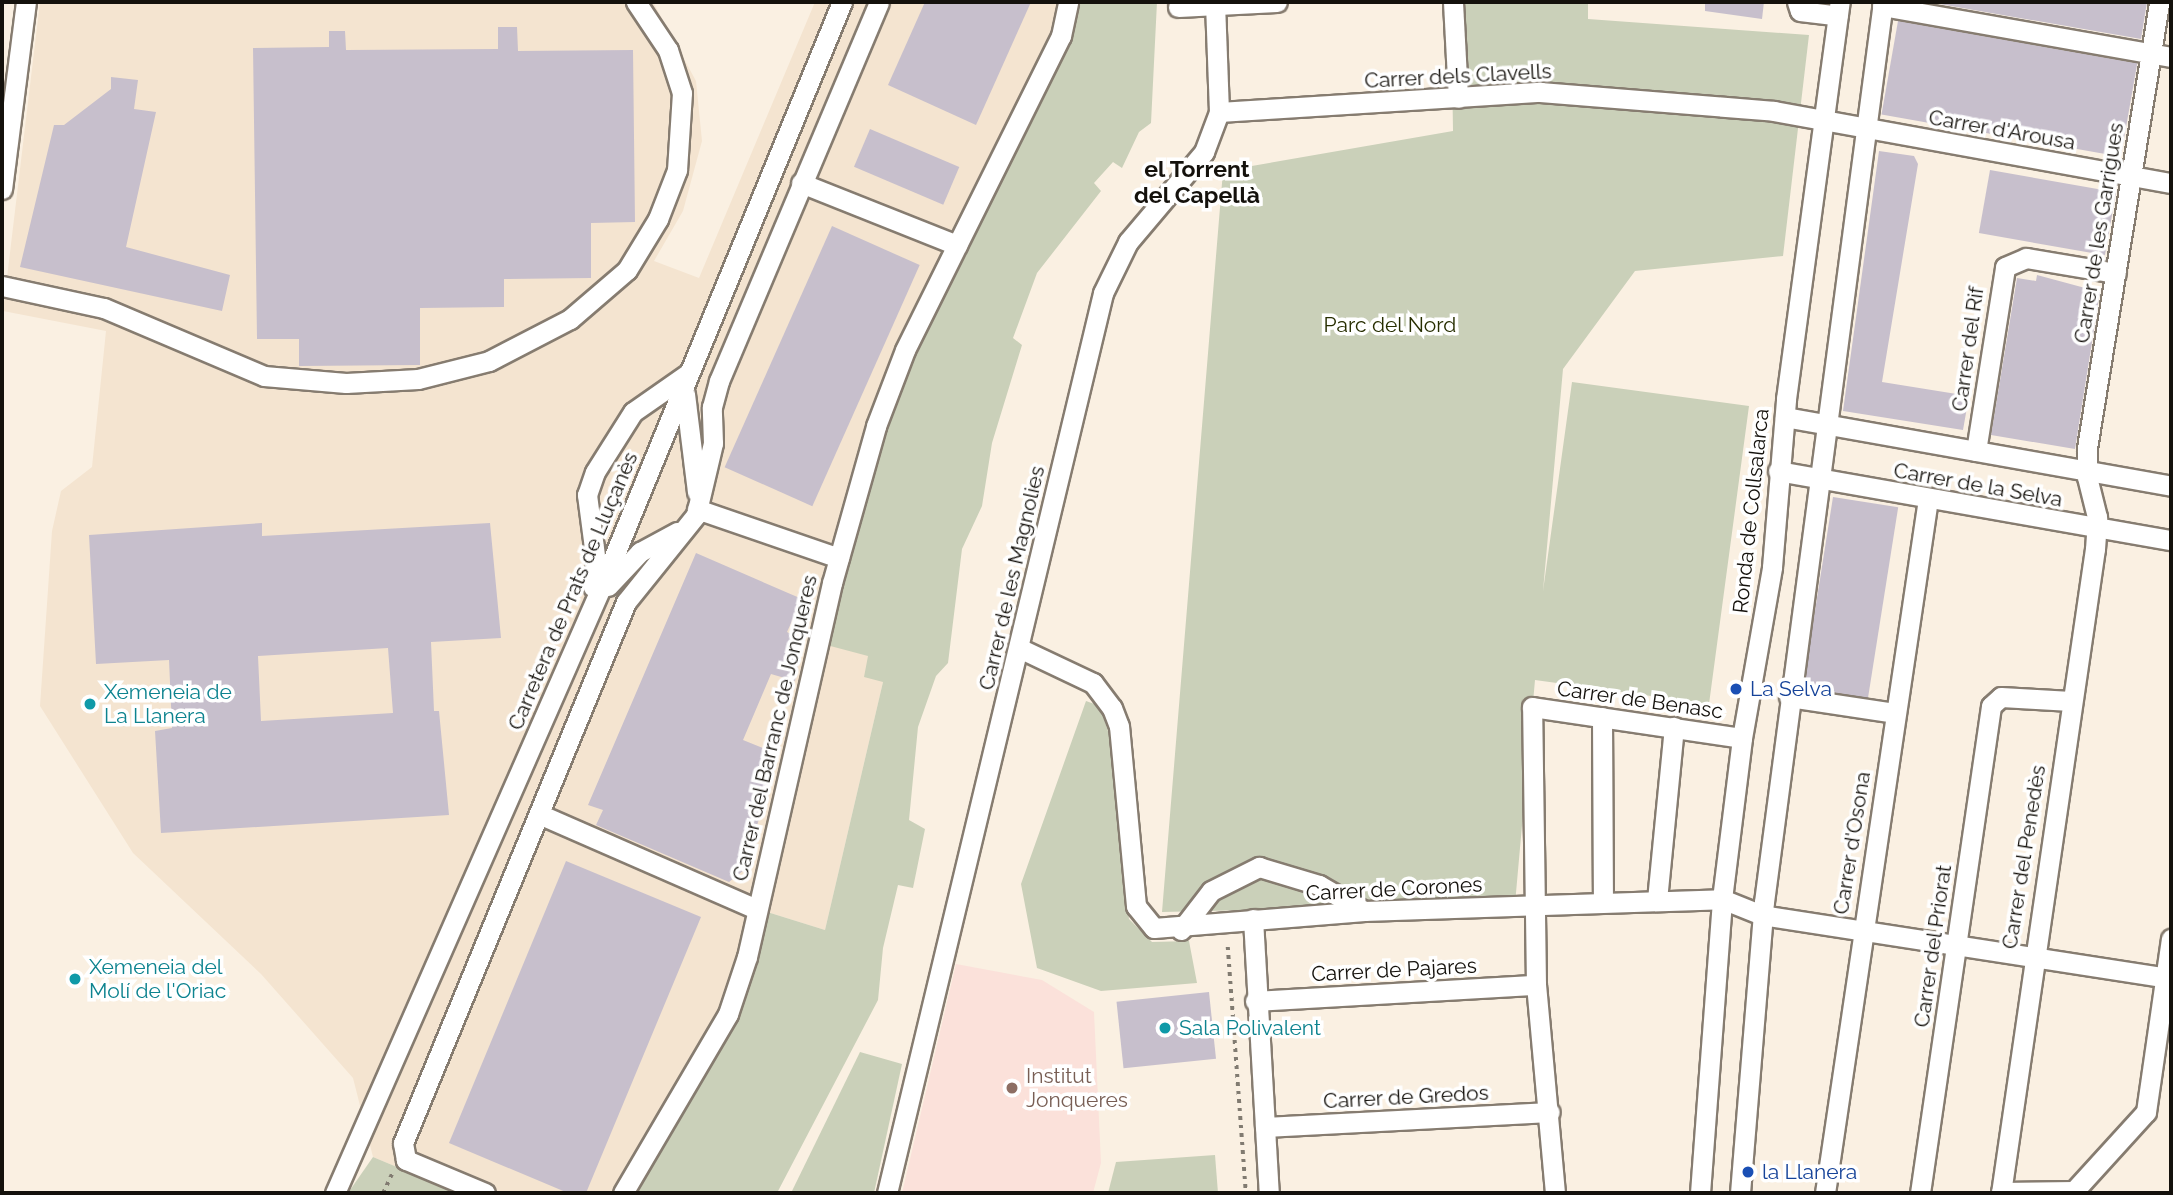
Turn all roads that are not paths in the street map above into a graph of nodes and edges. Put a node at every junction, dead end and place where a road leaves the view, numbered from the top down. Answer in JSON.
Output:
{"nodes":[{"id":1,"x":26,"y":2,"type":"edge"},
{"id":2,"x":636,"y":2,"type":"edge"},
{"id":3,"x":842,"y":2,"type":"edge"},
{"id":4,"x":879,"y":2,"type":"edge"},
{"id":5,"x":1068,"y":2,"type":"edge"},
{"id":6,"x":1277,"y":2,"type":"edge"},
{"id":7,"x":1454,"y":2,"type":"edge"},
{"id":8,"x":1797,"y":2,"type":"edge"},
{"id":9,"x":2159,"y":2,"type":"edge"},
{"id":10,"x":1215,"y":4,"type":"edge"},
{"id":11,"x":1883,"y":4,"type":"edge"},
{"id":12,"x":1178,"y":7,"type":"dead end"},
{"id":13,"x":1839,"y":9,"type":"edge"},
{"id":14,"x":2151,"y":53,"type":"junction"},
{"id":15,"x":2171,"y":57,"type":"edge"},
{"id":16,"x":1458,"y":98,"type":"junction"},
{"id":17,"x":1219,"y":113,"type":"junction"},
{"id":18,"x":1824,"y":124,"type":"junction"},
{"id":19,"x":1865,"y":128,"type":"junction"},
{"id":20,"x":2132,"y":176,"type":"junction"},
{"id":21,"x":802,"y":183,"type":"junction"},
{"id":22,"x":2171,"y":183,"type":"edge"},
{"id":23,"x":2,"y":189,"type":"edge"},
{"id":24,"x":957,"y":245,"type":"junction"},
{"id":25,"x":2116,"y":273,"type":"junction"},
{"id":26,"x":2,"y":286,"type":"edge"},
{"id":27,"x":689,"y":373,"type":"junction"},
{"id":28,"x":1785,"y":417,"type":"junction"},
{"id":29,"x":1825,"y":423,"type":"junction"},
{"id":30,"x":1976,"y":450,"type":"junction"},
{"id":31,"x":1778,"y":471,"type":"junction"},
{"id":32,"x":2087,"y":471,"type":"junction"},
{"id":33,"x":1817,"y":480,"type":"junction"},
{"id":34,"x":2171,"y":486,"type":"edge"},
{"id":35,"x":1928,"y":499,"type":"junction"},
{"id":36,"x":588,"y":507,"type":"junction"},
{"id":37,"x":697,"y":509,"type":"junction"},
{"id":38,"x":2096,"y":529,"type":"junction"},
{"id":39,"x":671,"y":536,"type":"junction"},
{"id":40,"x":2171,"y":540,"type":"edge"},
{"id":41,"x":617,"y":547,"type":"junction"},
{"id":42,"x":839,"y":558,"type":"junction"},
{"id":43,"x":588,"y":616,"type":"junction"},
{"id":44,"x":1019,"y":648,"type":"junction"},
{"id":45,"x":1789,"y":697,"type":"junction"},
{"id":46,"x":2071,"y":701,"type":"junction"},
{"id":47,"x":1895,"y":713,"type":"junction"},
{"id":48,"x":1602,"y":717,"type":"junction"},
{"id":49,"x":1674,"y":727,"type":"junction"},
{"id":50,"x":1742,"y":738,"type":"junction"},
{"id":51,"x":539,"y":814,"type":"junction"},
{"id":52,"x":1722,"y":899,"type":"junction"},
{"id":53,"x":1657,"y":900,"type":"junction"},
{"id":54,"x":1603,"y":902,"type":"junction"},
{"id":55,"x":1538,"y":905,"type":"junction"},
{"id":56,"x":756,"y":909,"type":"junction"},
{"id":57,"x":1364,"y":911,"type":"junction"},
{"id":58,"x":1762,"y":915,"type":"junction"},
{"id":59,"x":1253,"y":919,"type":"junction"},
{"id":60,"x":1181,"y":930,"type":"junction"},
{"id":61,"x":1862,"y":930,"type":"junction"},
{"id":62,"x":2171,"y":939,"type":"edge"},
{"id":63,"x":1956,"y":944,"type":"junction"},
{"id":64,"x":2032,"y":956,"type":"junction"},
{"id":65,"x":2168,"y":977,"type":"edge"},
{"id":66,"x":1536,"y":985,"type":"junction"},
{"id":67,"x":1255,"y":1002,"type":"junction"},
{"id":68,"x":1550,"y":1112,"type":"junction"},
{"id":69,"x":1265,"y":1127,"type":"junction"},
{"id":70,"x":2001,"y":1192,"type":"edge"},
{"id":71,"x":2075,"y":1192,"type":"edge"},
{"id":72,"x":335,"y":1193,"type":"edge"},
{"id":73,"x":485,"y":1193,"type":"edge"},
{"id":74,"x":623,"y":1193,"type":"edge"},
{"id":75,"x":887,"y":1193,"type":"edge"},
{"id":76,"x":1269,"y":1193,"type":"edge"},
{"id":77,"x":1555,"y":1193,"type":"edge"},
{"id":78,"x":1700,"y":1193,"type":"edge"},
{"id":79,"x":1740,"y":1193,"type":"edge"},
{"id":80,"x":1825,"y":1193,"type":"edge"},
{"id":81,"x":1920,"y":1193,"type":"edge"}],
"edges":[{"from":1,"to":23,"type":"street"},
{"from":2,"to":26,"type":"street"},
{"from":3,"to":27,"type":"street","name":"Carretera de Prats de Lluçanès"},
{"from":4,"to":21,"type":"street"},
{"from":5,"to":24,"type":"street","name":"Carrer del Barranc de Jonqueres"},
{"from":6,"to":10,"type":"street"},
{"from":7,"to":16,"type":"street"},
{"from":8,"to":13,"type":"street"},
{"from":9,"to":14,"type":"street","name":"Carrer de les Garrigues"},
{"from":10,"to":12,"type":"street"},
{"from":10,"to":17,"type":"street","name":"Carrer de les Magnolies"},
{"from":11,"to":14,"type":"street"},
{"from":11,"to":19,"type":"street"},
{"from":13,"to":18,"type":"street","name":"Ronda de Collsalarca"},
{"from":14,"to":15,"type":"street"},
{"from":14,"to":20,"type":"street","name":"Carrer de les Garrigues"},
{"from":16,"to":17,"type":"street","name":"Carrer dels Clavells"},
{"from":16,"to":18,"type":"street","name":"Carrer dels Clavells"},
{"from":17,"to":44,"type":"street","name":"Carrer de les Magnolies"},
{"from":18,"to":19,"type":"street","name":"Carrer dels Clavells"},
{"from":18,"to":28,"type":"street","name":"Ronda de Collsalarca"},
{"from":19,"to":20,"type":"street","name":"Carrer d'Arousa"},
{"from":19,"to":29,"type":"street"},
{"from":20,"to":22,"type":"street","name":"Carrer d'Arousa"},
{"from":20,"to":25,"type":"street","name":"Carrer de les Garrigues"},
{"from":21,"to":24,"type":"street"},
{"from":21,"to":37,"type":"street"},
{"from":24,"to":42,"type":"street","name":"Carrer del Barranc de Jonqueres"},
{"from":25,"to":30,"type":"street","name":"Carrer del Rif"},
{"from":25,"to":32,"type":"street","name":"Carrer de les Garrigues"},
{"from":27,"to":36,"type":"street"},
{"from":27,"to":37,"type":"street"},
{"from":27,"to":41,"type":"street","name":"Carretera de Prats de Lluçanès"},
{"from":28,"to":29,"type":"street","name":"Carrer de la Selva"},
{"from":28,"to":31,"type":"street","name":"Ronda de Collsalarca"},
{"from":29,"to":30,"type":"street","name":"Carrer de la Selva"},
{"from":29,"to":33,"type":"street"},
{"from":30,"to":32,"type":"street","name":"Carrer de la Selva"},
{"from":31,"to":33,"type":"street","name":"Carrer de la Selva"},
{"from":31,"to":50,"type":"street","name":"Ronda de Collsalarca"},
{"from":32,"to":34,"type":"street","name":"Carrer de la Selva"},
{"from":32,"to":38,"type":"street","name":"Carrer de les Garrigues"},
{"from":33,"to":35,"type":"street","name":"Carrer de la Selva"},
{"from":33,"to":45,"type":"street"},
{"from":35,"to":38,"type":"street","name":"Carrer de la Selva"},
{"from":35,"to":47,"type":"street","name":"Carrer d'Osona"},
{"from":36,"to":41,"type":"street"},
{"from":36,"to":43,"type":"street"},
{"from":37,"to":39,"type":"street"},
{"from":37,"to":42,"type":"street","name":"Carrer del Barranc de Jonqueres"},
{"from":37,"to":51,"type":"street"},
{"from":38,"to":40,"type":"street","name":"Carrer de la Selva"},
{"from":38,"to":46,"type":"street","name":"Carrer del Penedès"},
{"from":39,"to":41,"type":"street"},
{"from":39,"to":43,"type":"street"},
{"from":41,"to":43,"type":"street","name":"Carretera de Prats de Lluçanès"},
{"from":42,"to":56,"type":"street","name":"Carrer del Barranc de Jonqueres"},
{"from":43,"to":72,"type":"street","name":"Carretera de Prats de Lluçanès"},
{"from":44,"to":60,"type":"street"},
{"from":44,"to":75,"type":"street","name":"Carrer de les Magnolies"},
{"from":45,"to":47,"type":"street"},
{"from":45,"to":58,"type":"street"},
{"from":46,"to":63,"type":"street","name":"Carrer del Priorat"},
{"from":46,"to":64,"type":"street","name":"Carrer del Penedès"},
{"from":47,"to":61,"type":"street","name":"Carrer d'Osona"},
{"from":48,"to":49,"type":"street","name":"Carrer de Benasc"},
{"from":48,"to":54,"type":"street"},
{"from":48,"to":55,"type":"street","name":"Carrer de Benasc"},
{"from":49,"to":50,"type":"street","name":"Carrer de Benasc"},
{"from":49,"to":53,"type":"street"},
{"from":50,"to":52,"type":"street","name":"Ronda de Collsalarca"},
{"from":51,"to":56,"type":"street","name":"Carrer del Barranc de Jonqueres"},
{"from":51,"to":73,"type":"street"},
{"from":52,"to":53,"type":"street","name":"Carrer de Corones"},
{"from":52,"to":58,"type":"street"},
{"from":52,"to":78,"type":"street","name":"Ronda de Collsalarca"},
{"from":53,"to":54,"type":"street","name":"Carrer de Corones"},
{"from":54,"to":55,"type":"street","name":"Carrer de Corones"},
{"from":55,"to":57,"type":"street","name":"Carrer de Corones"},
{"from":55,"to":66,"type":"street"},
{"from":56,"to":74,"type":"street","name":"Carrer del Barranc de Jonqueres"},
{"from":57,"to":59,"type":"street","name":"Carrer de Corones"},
{"from":57,"to":60,"type":"street"},
{"from":58,"to":61,"type":"street"},
{"from":58,"to":79,"type":"street"},
{"from":59,"to":60,"type":"street","name":"Carrer de Corones"},
{"from":59,"to":67,"type":"street"},
{"from":61,"to":63,"type":"street"},
{"from":61,"to":80,"type":"street","name":"Carrer d'Osona"},
{"from":62,"to":65,"type":"street"},
{"from":63,"to":64,"type":"street"},
{"from":63,"to":81,"type":"street","name":"Carrer del Priorat"},
{"from":64,"to":65,"type":"street"},
{"from":64,"to":70,"type":"street","name":"Carrer del Penedès"},
{"from":65,"to":71,"type":"street"},
{"from":66,"to":67,"type":"street","name":"Carrer de Pajares"},
{"from":66,"to":68,"type":"street"},
{"from":67,"to":69,"type":"street"},
{"from":68,"to":69,"type":"street","name":"Carrer de Gredos"},
{"from":68,"to":77,"type":"street"},
{"from":69,"to":76,"type":"street"},
{"from":70,"to":71,"type":"street"}]}
